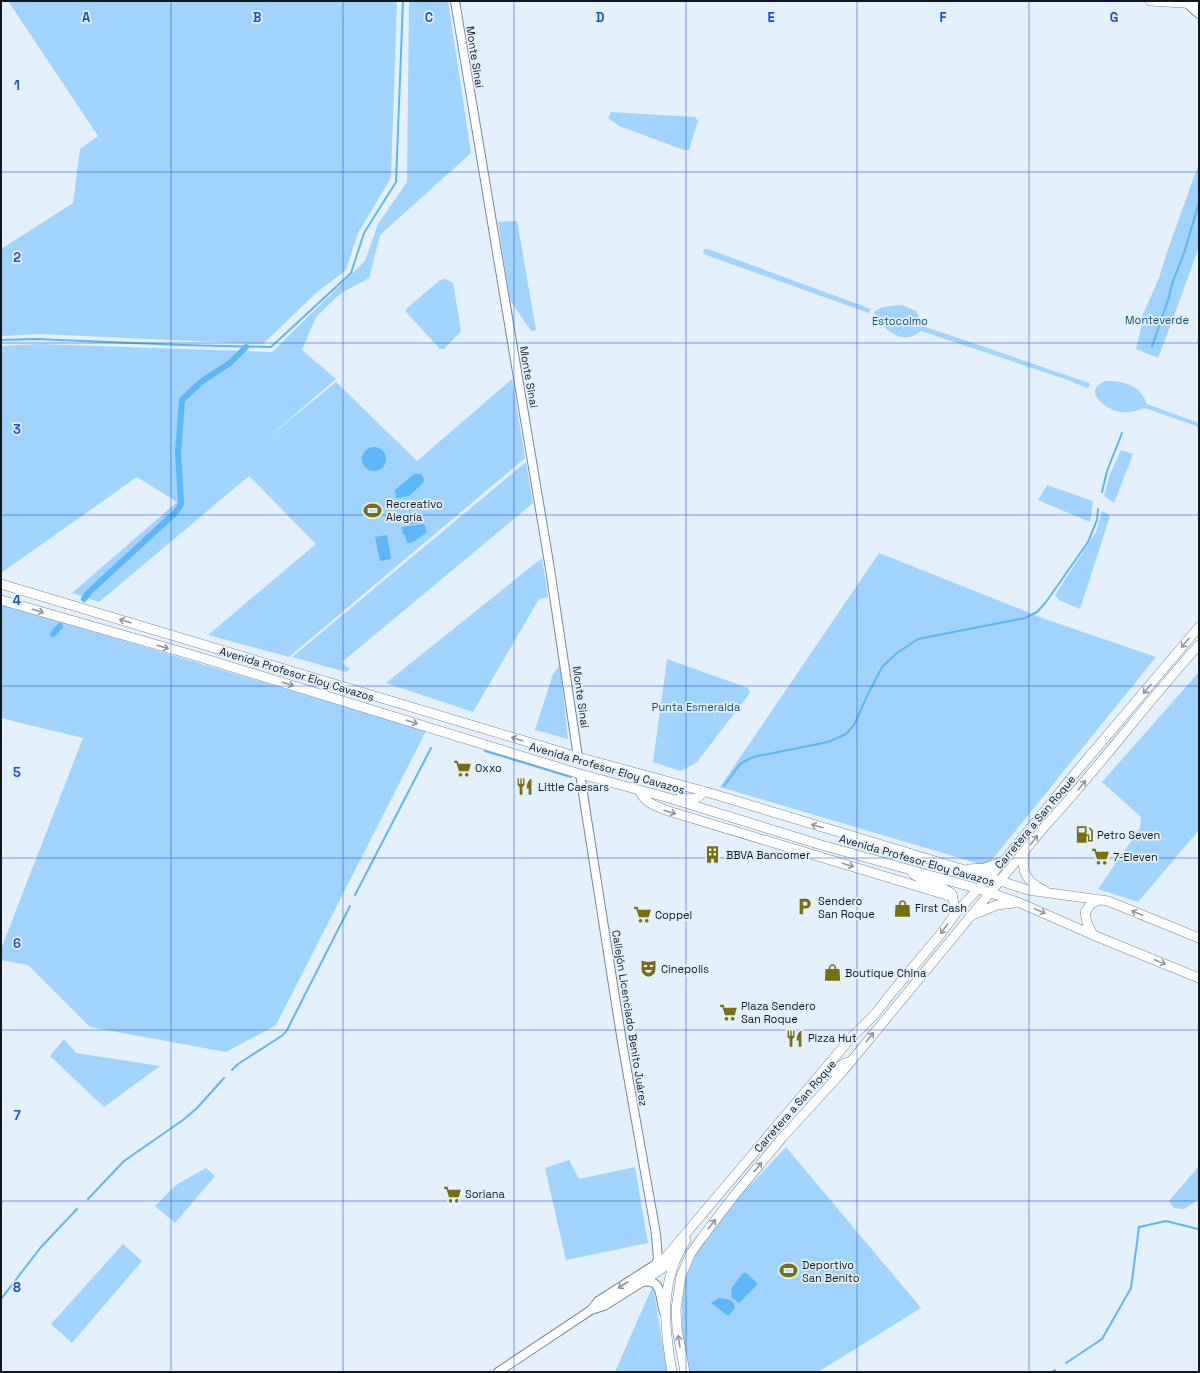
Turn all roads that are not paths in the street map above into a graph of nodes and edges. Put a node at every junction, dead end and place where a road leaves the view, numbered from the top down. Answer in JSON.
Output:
{"nodes":[{"id":1,"x":455,"y":1,"type":"edge"},
{"id":2,"x":1150,"y":1,"type":"edge"},
{"id":3,"x":1185,"y":2,"type":"edge"},
{"id":4,"x":1199,"y":4,"type":"edge"},
{"id":5,"x":1199,"y":14,"type":"edge"},
{"id":6,"x":1,"y":584,"type":"edge"},
{"id":7,"x":1,"y":600,"type":"edge"},
{"id":8,"x":1199,"y":627,"type":"edge"},
{"id":9,"x":1199,"y":645,"type":"edge"},
{"id":10,"x":220,"y":649,"type":"junction"},
{"id":11,"x":196,"y":656,"type":"junction"},
{"id":12,"x":251,"y":659,"type":"junction"},
{"id":13,"x":228,"y":666,"type":"junction"},
{"id":14,"x":578,"y":757,"type":"junction"},
{"id":15,"x":580,"y":774,"type":"junction"},
{"id":16,"x":640,"y":790,"type":"junction"},
{"id":17,"x":703,"y":791,"type":"junction"},
{"id":18,"x":668,"y":798,"type":"junction"},
{"id":19,"x":744,"y":821,"type":"junction"},
{"id":20,"x":749,"y":836,"type":"junction"},
{"id":21,"x":818,"y":844,"type":"junction"},
{"id":22,"x":802,"y":852,"type":"junction"},
{"id":23,"x":1024,"y":852,"type":"junction"},
{"id":24,"x":1008,"y":856,"type":"junction"},
{"id":25,"x":953,"y":867,"type":"junction"},
{"id":26,"x":906,"y":868,"type":"junction"},
{"id":27,"x":988,"y":877,"type":"junction"},
{"id":28,"x":1000,"y":881,"type":"junction"},
{"id":29,"x":979,"y":889,"type":"junction"},
{"id":30,"x":990,"y":893,"type":"junction"},
{"id":31,"x":1050,"y":893,"type":"junction"},
{"id":32,"x":953,"y":897,"type":"junction"},
{"id":33,"x":1099,"y":900,"type":"junction"},
{"id":34,"x":1020,"y":903,"type":"junction"},
{"id":35,"x":956,"y":913,"type":"junction"},
{"id":36,"x":973,"y":914,"type":"junction"},
{"id":37,"x":1093,"y":935,"type":"junction"},
{"id":38,"x":1199,"y":938,"type":"edge"},
{"id":39,"x":1199,"y":978,"type":"edge"},
{"id":40,"x":902,"y":980,"type":"junction"},
{"id":41,"x":903,"y":998,"type":"junction"},
{"id":42,"x":850,"y":1039,"type":"junction"},
{"id":43,"x":845,"y":1066,"type":"junction"},
{"id":44,"x":817,"y":1079,"type":"junction"},
{"id":45,"x":738,"y":1173,"type":"junction"},
{"id":46,"x":723,"y":1210,"type":"junction"},
{"id":47,"x":700,"y":1217,"type":"junction"},
{"id":48,"x":656,"y":1234,"type":"junction"},
{"id":49,"x":700,"y":1239,"type":"junction"},
{"id":50,"x":671,"y":1251,"type":"junction"},
{"id":51,"x":667,"y":1265,"type":"junction"},
{"id":52,"x":642,"y":1282,"type":"junction"},
{"id":53,"x":676,"y":1309,"type":"junction"},
{"id":54,"x":591,"y":1310,"type":"junction"},
{"id":55,"x":665,"y":1313,"type":"junction"},
{"id":56,"x":498,"y":1372,"type":"edge"},
{"id":57,"x":672,"y":1372,"type":"edge"},
{"id":58,"x":685,"y":1372,"type":"edge"}],
"edges":[{"from":1,"to":14,"type":"street","name":"Monte Sinaí"},
{"from":2,"to":3,"type":"main road"},
{"from":3,"to":4,"type":"main road"},
{"from":3,"to":5,"type":"street"},
{"from":10,"to":6,"type":"main road","name":"Avenida Profesor Eloy Cavazos","one_way":true},
{"from":7,"to":11,"type":"main road","name":"Avenida Profesor Eloy Cavazos","one_way":true},
{"from":8,"to":24,"type":"main road","name":"Carretera a San Roque","one_way":true},
{"from":23,"to":9,"type":"main road","name":"Carretera a San Roque","one_way":true},
{"from":10,"to":11,"type":"main road"},
{"from":10,"to":12,"type":"main road","name":"Avenida Profesor Eloy Cavazos"},
{"from":11,"to":13,"type":"main road","name":"Avenida Profesor Eloy Cavazos"},
{"from":12,"to":13,"type":"main road"},
{"from":14,"to":12,"type":"main road","name":"Avenida Profesor Eloy Cavazos","one_way":true},
{"from":13,"to":15,"type":"main road","name":"Avenida Profesor Eloy Cavazos","one_way":true},
{"from":14,"to":17,"type":"main road","name":"Avenida Profesor Eloy Cavazos"},
{"from":15,"to":16,"type":"main road","name":"Avenida Profesor Eloy Cavazos"},
{"from":15,"to":48,"type":"street","name":"Callejón Licenciado Benito Juárez"},
{"from":16,"to":18,"type":"main road","name":"Avenida Profesor Eloy Cavazos"},
{"from":16,"to":20,"type":"main road","one_way":true},
{"from":17,"to":18,"type":"main road"},
{"from":25,"to":17,"type":"main road","name":"Avenida Profesor Eloy Cavazos","one_way":true},
{"from":18,"to":19,"type":"main road","name":"Avenida Profesor Eloy Cavazos"},
{"from":19,"to":20,"type":"main road"},
{"from":19,"to":21,"type":"main road","name":"Avenida Profesor Eloy Cavazos"},
{"from":20,"to":22,"type":"main road"},
{"from":21,"to":22,"type":"main road"},
{"from":21,"to":26,"type":"main road","name":"Avenida Profesor Eloy Cavazos"},
{"from":22,"to":32,"type":"main road","one_way":true},
{"from":23,"to":28,"type":"main road","name":"Carretera a San Roque"},
{"from":23,"to":31,"type":"main road"},
{"from":24,"to":25,"type":"main road"},
{"from":24,"to":27,"type":"main road","name":"Carretera a San Roque"},
{"from":25,"to":27,"type":"main road","name":"Avenida Profesor Eloy Cavazos"},
{"from":26,"to":29,"type":"main road","name":"Avenida Profesor Eloy Cavazos"},
{"from":26,"to":32,"type":"main road"},
{"from":27,"to":28,"type":"main road","name":"Avenida Profesor Eloy Cavazos"},
{"from":27,"to":29,"type":"main road","name":"Carretera a San Roque"},
{"from":28,"to":30,"type":"main road","name":"Carretera a San Roque"},
{"from":28,"to":31,"type":"main road","name":"Avenida Profesor Eloy Cavazos"},
{"from":29,"to":30,"type":"main road","name":"Avenida Profesor Eloy Cavazos"},
{"from":29,"to":35,"type":"main road","name":"Carretera a San Roque"},
{"from":30,"to":34,"type":"main road","name":"Avenida Profesor Eloy Cavazos"},
{"from":30,"to":36,"type":"main road","name":"Carretera a San Roque"},
{"from":31,"to":33,"type":"main road","name":"Avenida Profesor Eloy Cavazos"},
{"from":32,"to":35,"type":"main road"},
{"from":33,"to":37,"type":"main road"},
{"from":38,"to":33,"type":"main road","name":"Avenida Profesor Eloy Cavazos","one_way":true},
{"from":34,"to":36,"type":"main road"},
{"from":34,"to":37,"type":"main road","name":"Avenida Profesor Eloy Cavazos","one_way":true},
{"from":35,"to":40,"type":"main road","name":"Carretera a San Roque","one_way":true},
{"from":36,"to":41,"type":"main road","name":"Carretera a San Roque"},
{"from":37,"to":39,"type":"main road","name":"Avenida Profesor Eloy Cavazos","one_way":true},
{"from":40,"to":41,"type":"main road"},
{"from":40,"to":42,"type":"main road","name":"Carretera a San Roque"},
{"from":43,"to":41,"type":"main road","name":"Carretera a San Roque","one_way":true},
{"from":42,"to":43,"type":"main road"},
{"from":42,"to":44,"type":"main road","name":"Carretera a San Roque"},
{"from":43,"to":44,"type":"main road"},
{"from":46,"to":43,"type":"main road","name":"Carretera a San Roque","one_way":true},
{"from":44,"to":45,"type":"main road","name":"Carretera a San Roque"},
{"from":45,"to":46,"type":"main road"},
{"from":45,"to":47,"type":"main road","name":"Carretera a San Roque"},
{"from":49,"to":46,"type":"main road","one_way":true},
{"from":47,"to":50,"type":"main road","name":"Carretera a San Roque"},
{"from":47,"to":51,"type":"main road"},
{"from":48,"to":50,"type":"street"},
{"from":48,"to":51,"type":"street","name":"Callejón Licenciado Benito Juárez"},
{"from":49,"to":51,"type":"main road"},
{"from":49,"to":53,"type":"main road"},
{"from":50,"to":51,"type":"main road","name":"Carretera a San Roque"},
{"from":51,"to":52,"type":"main road"},
{"from":51,"to":53,"type":"main road"},
{"from":51,"to":54,"type":"street","name":"Carretera a San Roque","one_way":true},
{"from":51,"to":55,"type":"main road"},
{"from":52,"to":54,"type":"street"},
{"from":52,"to":55,"type":"street"},
{"from":58,"to":53,"type":"main road","one_way":true},
{"from":54,"to":56,"type":"street"},
{"from":55,"to":57,"type":"main road"}]}
